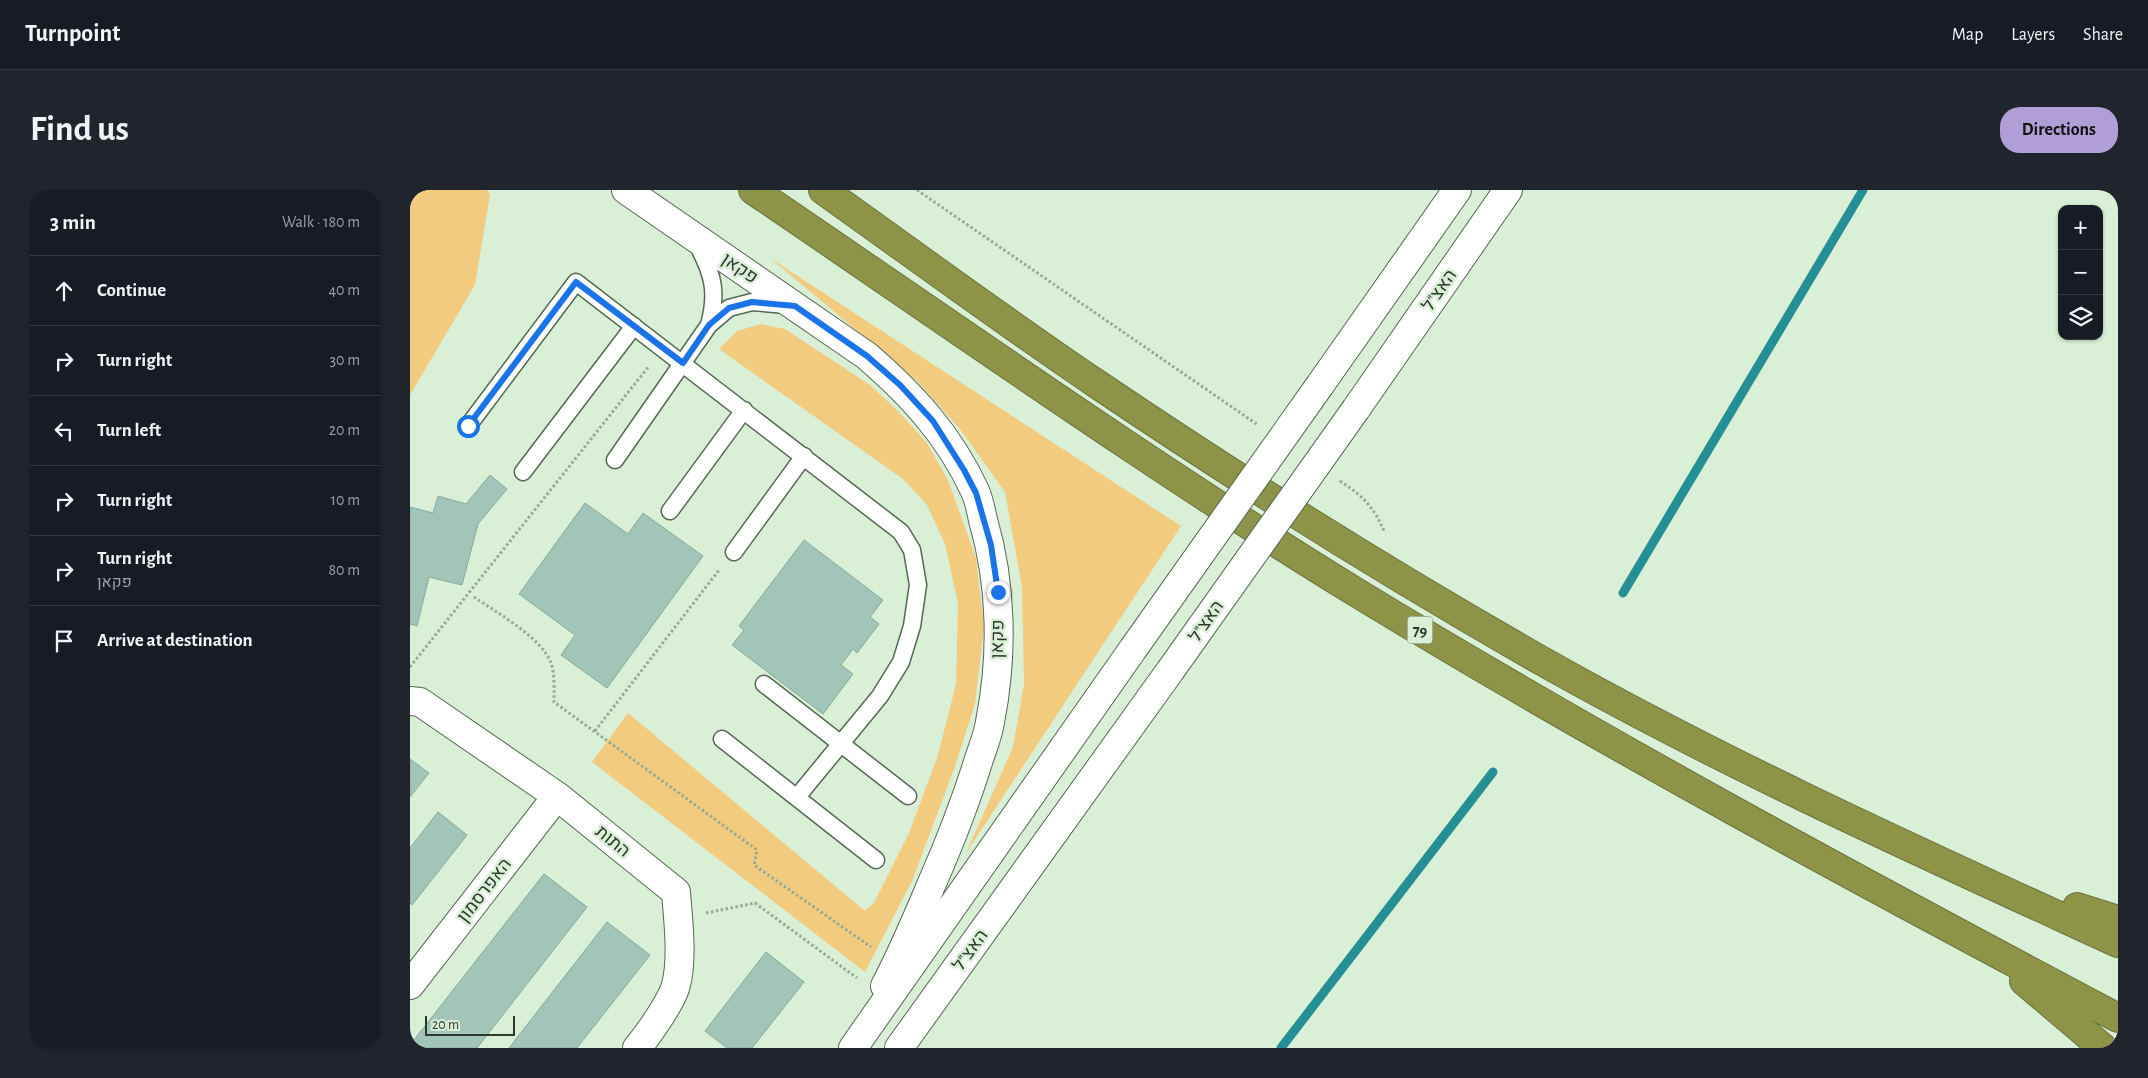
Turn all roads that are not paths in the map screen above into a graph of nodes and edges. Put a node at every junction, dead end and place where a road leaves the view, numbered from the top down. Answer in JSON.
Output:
{"nodes":[{"id":1,"x":626,"y":190,"type":"edge"},
{"id":2,"x":753,"y":190,"type":"edge"},
{"id":3,"x":822,"y":190,"type":"edge"},
{"id":4,"x":1457,"y":190,"type":"edge"},
{"id":5,"x":1508,"y":190,"type":"edge"},
{"id":6,"x":693,"y":236,"type":"junction"},
{"id":7,"x":795,"y":306,"type":"junction"},
{"id":8,"x":709,"y":325,"type":"junction"},
{"id":9,"x":634,"y":326,"type":"junction"},
{"id":10,"x":683,"y":363,"type":"junction"},
{"id":11,"x":744,"y":410,"type":"junction"},
{"id":12,"x":468,"y":426,"type":"dead end"},
{"id":13,"x":804,"y":456,"type":"junction"},
{"id":14,"x":615,"y":460,"type":"dead end"},
{"id":15,"x":523,"y":472,"type":"dead end"},
{"id":16,"x":670,"y":511,"type":"dead end"},
{"id":17,"x":734,"y":552,"type":"road end"},
{"id":18,"x":764,"y":684,"type":"dead end"},
{"id":19,"x":410,"y":701,"type":"edge"},
{"id":20,"x":722,"y":739,"type":"dead end"},
{"id":21,"x":841,"y":744,"type":"junction"},
{"id":22,"x":558,"y":796,"type":"junction"},
{"id":23,"x":908,"y":796,"type":"dead end"},
{"id":24,"x":797,"y":798,"type":"junction"},
{"id":25,"x":876,"y":860,"type":"dead end"},
{"id":26,"x":1971,"y":875,"type":"junction"},
{"id":27,"x":2118,"y":920,"type":"edge"},
{"id":28,"x":2118,"y":943,"type":"edge"},
{"id":29,"x":1985,"y":947,"type":"junction"},
{"id":30,"x":410,"y":984,"type":"edge"},
{"id":31,"x":2118,"y":1018,"type":"edge"},
{"id":32,"x":637,"y":1048,"type":"edge"},
{"id":33,"x":852,"y":1048,"type":"edge"},
{"id":34,"x":899,"y":1048,"type":"edge"},
{"id":35,"x":2103,"y":1048,"type":"edge"}],
"edges":[{"from":1,"to":6,"type":"street","name":"פקאן"},
{"from":2,"to":29,"type":"highway","number":"79"},
{"from":3,"to":26,"type":"highway","number":"79"},
{"from":4,"to":33,"type":"street","bridge":true},
{"from":5,"to":34,"type":"street","name":"האצ\"ל","bridge":true},
{"from":6,"to":7,"type":"street","name":"פקאן"},
{"from":6,"to":8,"type":"lane"},
{"from":7,"to":8,"type":"lane"},
{"from":7,"to":33,"type":"street","name":"פקאן"},
{"from":8,"to":10,"type":"lane"},
{"from":9,"to":10,"type":"lane"},
{"from":9,"to":12,"type":"lane"},
{"from":9,"to":15,"type":"lane"},
{"from":10,"to":11,"type":"lane"},
{"from":10,"to":14,"type":"lane"},
{"from":11,"to":13,"type":"lane"},
{"from":11,"to":16,"type":"lane"},
{"from":13,"to":17,"type":"lane"},
{"from":13,"to":21,"type":"lane"},
{"from":18,"to":21,"type":"lane"},
{"from":19,"to":22,"type":"street","name":"התות"},
{"from":20,"to":24,"type":"lane"},
{"from":21,"to":23,"type":"lane"},
{"from":21,"to":24,"type":"lane"},
{"from":22,"to":30,"type":"street","name":"האפרסמון"},
{"from":22,"to":32,"type":"street","name":"התות"},
{"from":24,"to":25,"type":"lane"},
{"from":26,"to":27,"type":"highway"},
{"from":26,"to":28,"type":"highway","number":"79"},
{"from":29,"to":31,"type":"highway","number":"79"},
{"from":29,"to":35,"type":"highway"}]}
